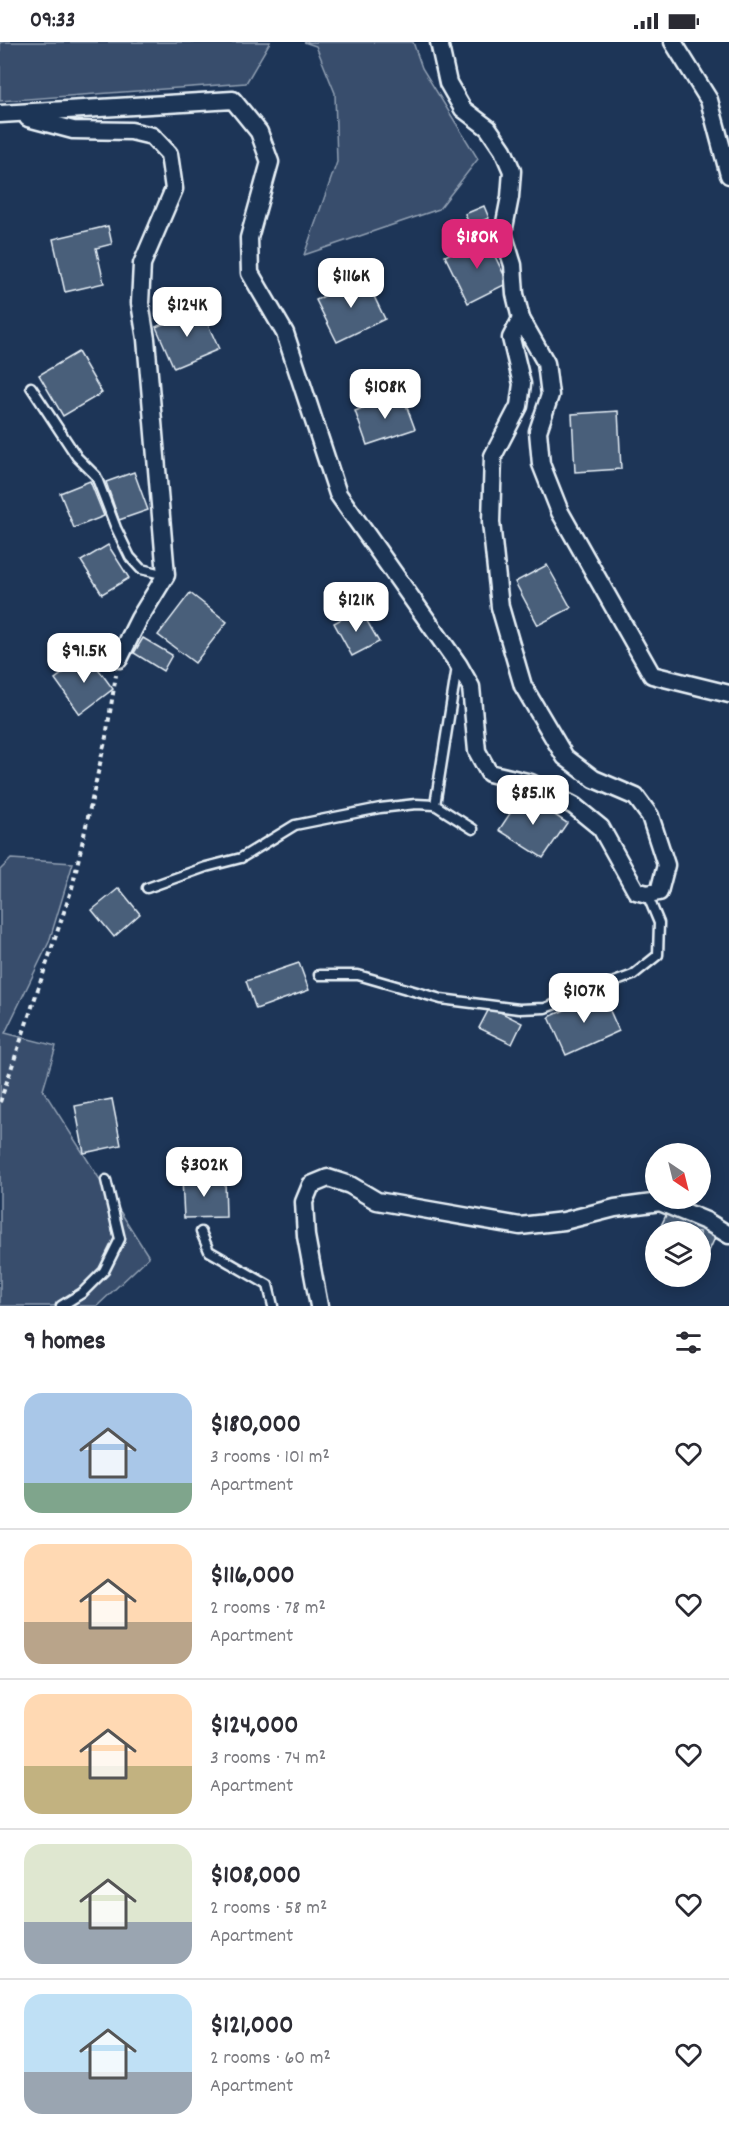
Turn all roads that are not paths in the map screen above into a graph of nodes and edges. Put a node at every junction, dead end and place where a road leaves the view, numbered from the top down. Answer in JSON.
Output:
{"nodes":[{"id":1,"x":439,"y":42,"type":"edge"},
{"id":2,"x":673,"y":42,"type":"edge"},
{"id":3,"x":8,"y":114,"type":"edge"},
{"id":4,"x":729,"y":175,"type":"edge"},
{"id":5,"x":521,"y":319,"type":"junction"},
{"id":6,"x":31,"y":387,"type":"dead end"},
{"id":7,"x":166,"y":575,"type":"junction"},
{"id":8,"x":119,"y":659,"type":"road end"},
{"id":9,"x":458,"y":664,"type":"junction"},
{"id":10,"x":729,"y":694,"type":"edge"},
{"id":11,"x":435,"y":805,"type":"junction"},
{"id":12,"x":473,"y":829,"type":"dead end"},
{"id":13,"x":147,"y":888,"type":"dead end"},
{"id":14,"x":646,"y":894,"type":"junction"},
{"id":15,"x":319,"y":975,"type":"dead end"},
{"id":16,"x":106,"y":1180,"type":"dead end"},
{"id":17,"x":201,"y":1232,"type":"dead end"},
{"id":18,"x":729,"y":1235,"type":"edge"},
{"id":19,"x":61,"y":1306,"type":"edge"},
{"id":20,"x":273,"y":1306,"type":"edge"},
{"id":21,"x":320,"y":1306,"type":"edge"}],
"edges":[{"from":1,"to":5,"type":"street"},
{"from":2,"to":4,"type":"street"},
{"from":3,"to":7,"type":"street"},
{"from":3,"to":9,"type":"street"},
{"from":5,"to":10,"type":"street"},
{"from":5,"to":14,"type":"street"},
{"from":6,"to":7,"type":"lane"},
{"from":7,"to":8,"type":"street"},
{"from":9,"to":11,"type":"lane"},
{"from":9,"to":14,"type":"street"},
{"from":11,"to":12,"type":"lane"},
{"from":11,"to":13,"type":"lane"},
{"from":14,"to":15,"type":"lane"},
{"from":16,"to":19,"type":"lane"},
{"from":17,"to":20,"type":"lane"},
{"from":18,"to":21,"type":"street"}]}
